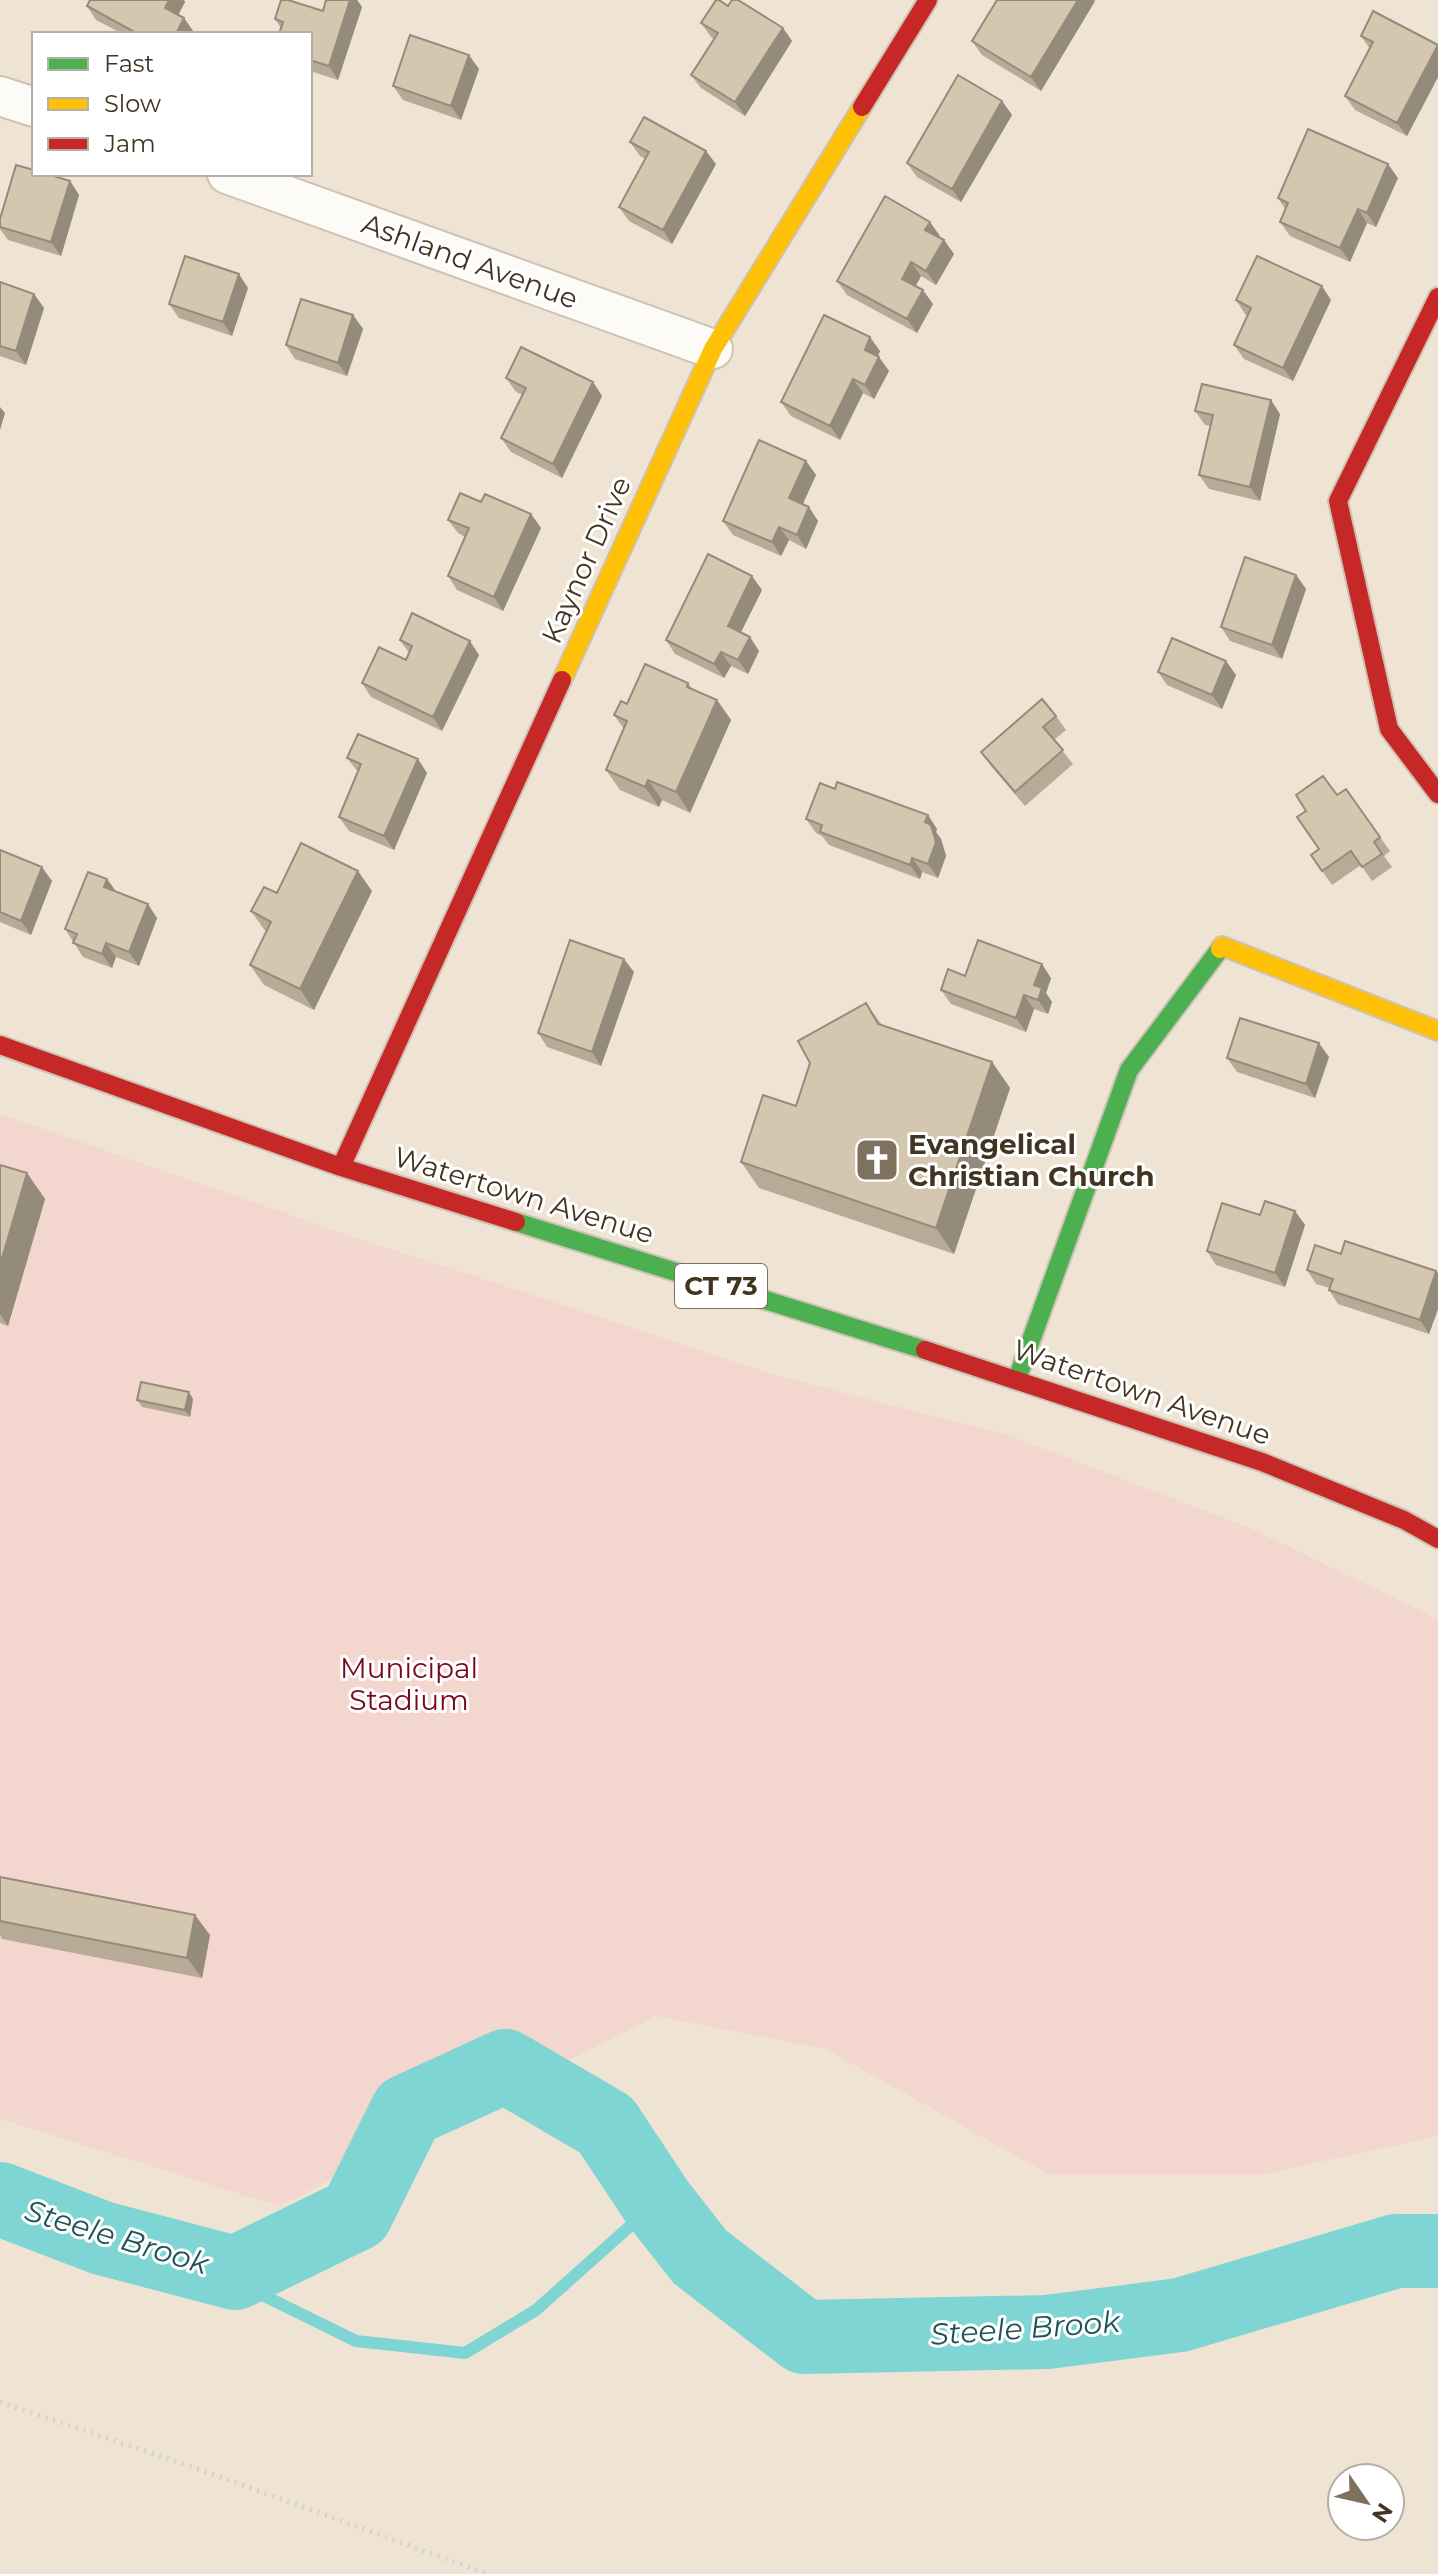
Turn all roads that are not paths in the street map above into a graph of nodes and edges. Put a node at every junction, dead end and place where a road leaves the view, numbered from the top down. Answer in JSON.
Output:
{"nodes":[{"id":1,"x":928,"y":0,"type":"edge"},
{"id":2,"x":0,"y":96,"type":"edge"},
{"id":3,"x":32,"y":106,"type":"edge"},
{"id":4,"x":233,"y":176,"type":"edge"},
{"id":5,"x":1438,"y":297,"type":"edge"},
{"id":6,"x":713,"y":349,"type":"junction"},
{"id":7,"x":1438,"y":794,"type":"edge"},
{"id":8,"x":1438,"y":1031,"type":"edge"},
{"id":9,"x":0,"y":1045,"type":"edge"},
{"id":10,"x":341,"y":1167,"type":"junction"},
{"id":11,"x":1017,"y":1379,"type":"junction"},
{"id":12,"x":1438,"y":1539,"type":"edge"}],
"edges":[{"from":1,"to":6,"type":"street","name":"Kaynor Drive"},
{"from":2,"to":3,"type":"street"},
{"from":4,"to":6,"type":"street","name":"Ashland Avenue"},
{"from":5,"to":7,"type":"street"},
{"from":6,"to":10,"type":"street","name":"Kaynor Drive"},
{"from":8,"to":11,"type":"street"},
{"from":9,"to":10,"type":"street","name":"Watertown Avenue","number":"CT 73"},
{"from":10,"to":11,"type":"street","name":"Watertown Avenue","number":"CT 73"},
{"from":11,"to":12,"type":"street","name":"Watertown Avenue","number":"CT 73"}]}
